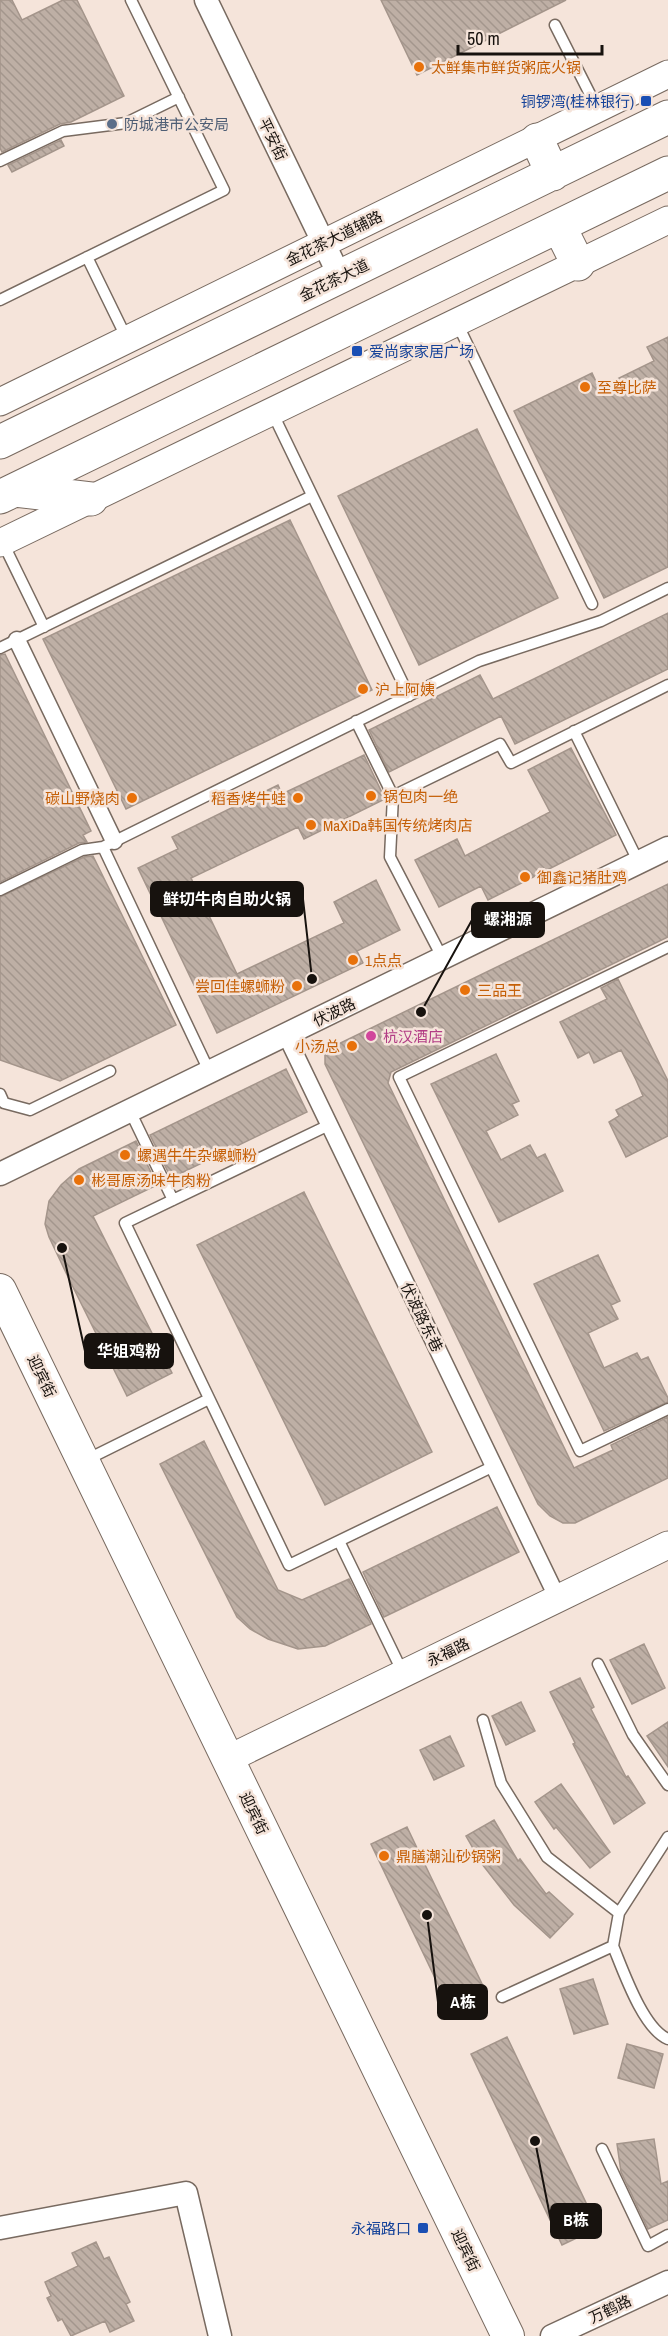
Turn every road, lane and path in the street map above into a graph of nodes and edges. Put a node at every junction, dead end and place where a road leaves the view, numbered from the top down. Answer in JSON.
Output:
{"nodes":[{"id":1,"x":131,"y":0,"type":"edge"},
{"id":2,"x":206,"y":0,"type":"edge"},
{"id":3,"x":555,"y":26,"type":"dead end"},
{"id":4,"x":668,"y":74,"type":"edge"},
{"id":5,"x":179,"y":97,"type":"junction"},
{"id":6,"x":598,"y":110,"type":"junction"},
{"id":7,"x":668,"y":117,"type":"edge"},
{"id":8,"x":537,"y":140,"type":"junction"},
{"id":9,"x":0,"y":161,"type":"edge"},
{"id":10,"x":668,"y":173,"type":"edge"},
{"id":11,"x":553,"y":174,"type":"junction"},
{"id":12,"x":668,"y":220,"type":"edge"},
{"id":13,"x":559,"y":226,"type":"junction"},
{"id":14,"x":323,"y":243,"type":"junction"},
{"id":15,"x":87,"y":257,"type":"junction"},
{"id":16,"x":578,"y":264,"type":"junction"},
{"id":17,"x":340,"y":277,"type":"junction"},
{"id":18,"x":0,"y":300,"type":"edge"},
{"id":19,"x":456,"y":322,"type":"junction"},
{"id":20,"x":128,"y":339,"type":"junction"},
{"id":21,"x":0,"y":402,"type":"edge"},
{"id":22,"x":271,"y":411,"type":"junction"},
{"id":23,"x":0,"y":442,"type":"edge"},
{"id":24,"x":7,"y":493,"type":"edge"},
{"id":25,"x":312,"y":496,"type":"junction"},
{"id":26,"x":91,"y":499,"type":"junction"},
{"id":27,"x":1,"y":542,"type":"edge"},
{"id":28,"x":668,"y":588,"type":"edge"},
{"id":29,"x":592,"y":604,"type":"dead end"},
{"id":30,"x":44,"y":627,"type":"junction"},
{"id":31,"x":16,"y":640,"type":"junction"},
{"id":32,"x":0,"y":648,"type":"edge"},
{"id":33,"x":668,"y":685,"type":"edge"},
{"id":34,"x":409,"y":696,"type":"junction"},
{"id":35,"x":356,"y":722,"type":"junction"},
{"id":36,"x":574,"y":731,"type":"junction"},
{"id":37,"x":393,"y":796,"type":"junction"},
{"id":38,"x":108,"y":844,"type":"junction"},
{"id":39,"x":668,"y":848,"type":"edge"},
{"id":40,"x":639,"y":863,"type":"junction"},
{"id":41,"x":0,"y":890,"type":"edge"},
{"id":42,"x":668,"y":947,"type":"edge"},
{"id":43,"x":442,"y":959,"type":"junction"},
{"id":44,"x":286,"y":1035,"type":"junction"},
{"id":45,"x":110,"y":1071,"type":"dead end"},
{"id":46,"x":210,"y":1073,"type":"junction"},
{"id":47,"x":1,"y":1101,"type":"edge"},
{"id":48,"x":130,"y":1111,"type":"junction"},
{"id":49,"x":329,"y":1125,"type":"junction"},
{"id":50,"x":0,"y":1174,"type":"edge"},
{"id":51,"x":172,"y":1200,"type":"junction"},
{"id":52,"x":0,"y":1290,"type":"edge"},
{"id":53,"x":209,"y":1400,"type":"junction"},
{"id":54,"x":668,"y":1409,"type":"edge"},
{"id":55,"x":83,"y":1461,"type":"junction"},
{"id":56,"x":494,"y":1466,"type":"junction"},
{"id":57,"x":339,"y":1541,"type":"junction"},
{"id":58,"x":668,"y":1545,"type":"edge"},
{"id":59,"x":558,"y":1599,"type":"junction"},
{"id":60,"x":598,"y":1664,"type":"dead end"},
{"id":61,"x":404,"y":1674,"type":"junction"},
{"id":62,"x":483,"y":1720,"type":"dead end"},
{"id":63,"x":228,"y":1759,"type":"junction"},
{"id":64,"x":668,"y":1785,"type":"edge"},
{"id":65,"x":668,"y":1838,"type":"edge"},
{"id":66,"x":619,"y":1913,"type":"junction"},
{"id":67,"x":613,"y":1946,"type":"junction"},
{"id":68,"x":502,"y":1997,"type":"dead end"},
{"id":69,"x":668,"y":2039,"type":"edge"},
{"id":70,"x":602,"y":2149,"type":"dead end"},
{"id":71,"x":0,"y":2228,"type":"edge"},
{"id":72,"x":668,"y":2235,"type":"edge"},
{"id":73,"x":668,"y":2282,"type":"edge"},
{"id":74,"x":220,"y":2336,"type":"edge"},
{"id":75,"x":508,"y":2336,"type":"edge"},
{"id":76,"x":552,"y":2336,"type":"edge"}],
"edges":[{"from":1,"to":5,"type":"lane"},
{"from":2,"to":14,"type":"street","name":"平安街"},
{"from":3,"to":6,"type":"lane"},
{"from":4,"to":6,"type":"street","name":"金花茶大道辅路"},
{"from":5,"to":9,"type":"lane"},
{"from":5,"to":15,"type":"lane"},
{"from":6,"to":8,"type":"street","name":"金花茶大道辅路"},
{"from":7,"to":11,"type":"main road","name":"金花茶大道"},
{"from":8,"to":11,"type":"main road"},
{"from":8,"to":14,"type":"street","name":"金花茶大道辅路"},
{"from":10,"to":13,"type":"main road"},
{"from":11,"to":17,"type":"main road","name":"金花茶大道"},
{"from":12,"to":16,"type":"street"},
{"from":13,"to":16,"type":"main road"},
{"from":13,"to":24,"type":"main road"},
{"from":14,"to":17,"type":"street","name":"平安街"},
{"from":14,"to":20,"type":"street","name":"金花茶大道辅路"},
{"from":15,"to":18,"type":"lane"},
{"from":15,"to":20,"type":"lane"},
{"from":16,"to":19,"type":"street"},
{"from":17,"to":23,"type":"main road","name":"金花茶大道"},
{"from":19,"to":22,"type":"street"},
{"from":19,"to":29,"type":"lane"},
{"from":20,"to":21,"type":"street","name":"金花茶大道辅路"},
{"from":22,"to":25,"type":"lane"},
{"from":22,"to":26,"type":"street"},
{"from":24,"to":26,"type":"main road"},
{"from":25,"to":30,"type":"lane"},
{"from":25,"to":34,"type":"lane"},
{"from":26,"to":27,"type":"street"},
{"from":27,"to":30,"type":"lane"},
{"from":28,"to":34,"type":"lane"},
{"from":30,"to":31,"type":"lane"},
{"from":31,"to":32,"type":"lane"},
{"from":31,"to":38,"type":"street"},
{"from":33,"to":36,"type":"lane"},
{"from":34,"to":35,"type":"lane"},
{"from":35,"to":37,"type":"lane"},
{"from":35,"to":38,"type":"lane"},
{"from":36,"to":37,"type":"lane"},
{"from":36,"to":40,"type":"lane"},
{"from":37,"to":43,"type":"lane"},
{"from":38,"to":41,"type":"lane"},
{"from":38,"to":46,"type":"lane"},
{"from":39,"to":40,"type":"street","name":"伏波路"},
{"from":40,"to":43,"type":"street","name":"伏波路"},
{"from":42,"to":54,"type":"lane"},
{"from":43,"to":44,"type":"street","name":"伏波路"},
{"from":44,"to":46,"type":"street","name":"伏波路"},
{"from":44,"to":49,"type":"street","name":"伏波路东巷"},
{"from":45,"to":47,"type":"lane"},
{"from":46,"to":48,"type":"street","name":"伏波路"},
{"from":48,"to":50,"type":"street","name":"伏波路"},
{"from":48,"to":51,"type":"lane"},
{"from":49,"to":51,"type":"lane"},
{"from":49,"to":56,"type":"street","name":"伏波路东巷"},
{"from":51,"to":53,"type":"lane"},
{"from":52,"to":55,"type":"main road","name":"迎宾街"},
{"from":53,"to":55,"type":"lane"},
{"from":53,"to":57,"type":"lane"},
{"from":55,"to":63,"type":"main road","name":"迎宾街"},
{"from":56,"to":57,"type":"lane"},
{"from":56,"to":59,"type":"street","name":"伏波路东巷"},
{"from":57,"to":61,"type":"lane"},
{"from":58,"to":59,"type":"street","name":"永福路"},
{"from":59,"to":61,"type":"street","name":"永福路"},
{"from":60,"to":64,"type":"lane"},
{"from":61,"to":63,"type":"street","name":"永福路"},
{"from":62,"to":66,"type":"lane"},
{"from":63,"to":75,"type":"main road","name":"迎宾街"},
{"from":65,"to":66,"type":"lane"},
{"from":66,"to":67,"type":"lane"},
{"from":67,"to":68,"type":"lane"},
{"from":67,"to":69,"type":"lane"},
{"from":70,"to":72,"type":"lane"},
{"from":71,"to":74,"type":"street"},
{"from":73,"to":76,"type":"street","name":"万鹤路"}]}
